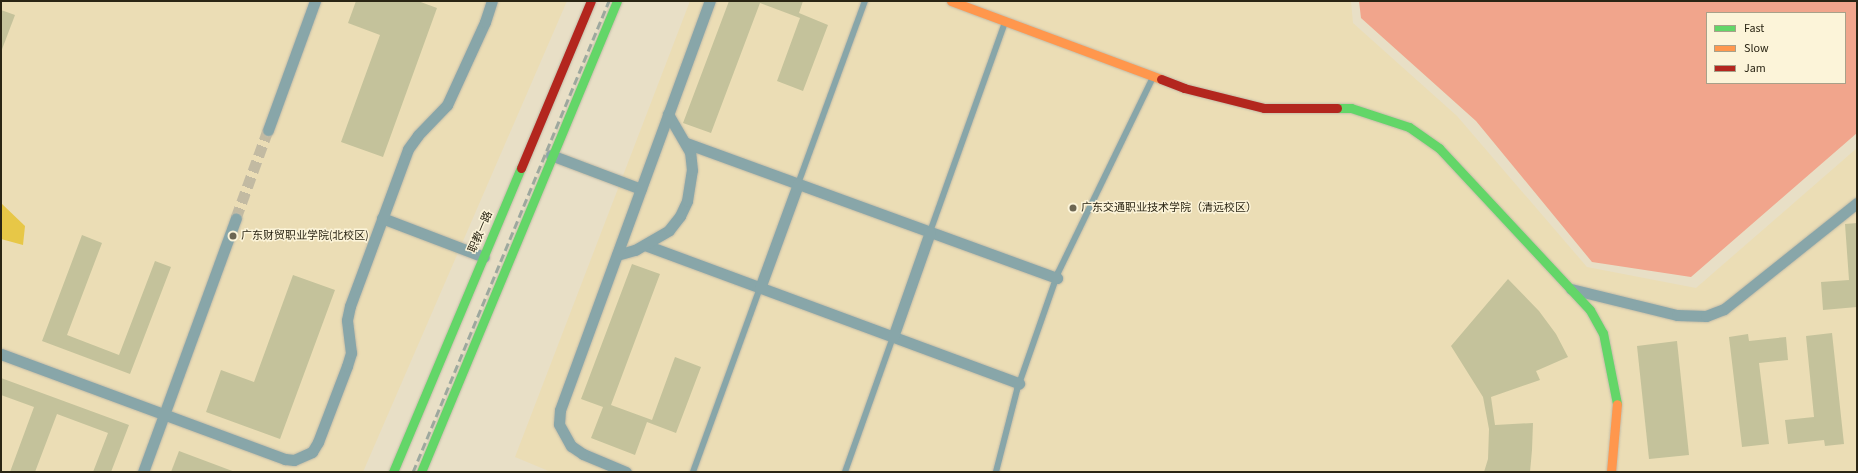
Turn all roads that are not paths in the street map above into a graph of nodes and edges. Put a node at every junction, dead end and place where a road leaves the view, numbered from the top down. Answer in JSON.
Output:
{"nodes":[{"id":1,"x":315,"y":1,"type":"edge"},
{"id":2,"x":492,"y":1,"type":"edge"},
{"id":3,"x":591,"y":1,"type":"edge"},
{"id":4,"x":617,"y":1,"type":"edge"},
{"id":5,"x":710,"y":1,"type":"edge"},
{"id":6,"x":865,"y":1,"type":"edge"},
{"id":7,"x":951,"y":1,"type":"edge"},
{"id":8,"x":1006,"y":21,"type":"junction"},
{"id":9,"x":1153,"y":76,"type":"junction"},
{"id":10,"x":668,"y":114,"type":"junction"},
{"id":11,"x":268,"y":130,"type":"tunnel mouth"},
{"id":12,"x":686,"y":143,"type":"junction"},
{"id":13,"x":551,"y":155,"type":"junction"},
{"id":14,"x":798,"y":184,"type":"junction"},
{"id":15,"x":641,"y":189,"type":"junction"},
{"id":16,"x":1857,"y":203,"type":"edge"},
{"id":17,"x":236,"y":218,"type":"tunnel mouth"},
{"id":18,"x":382,"y":218,"type":"junction"},
{"id":19,"x":930,"y":232,"type":"junction"},
{"id":20,"x":644,"y":245,"type":"junction"},
{"id":21,"x":617,"y":255,"type":"junction"},
{"id":22,"x":484,"y":257,"type":"junction"},
{"id":23,"x":1057,"y":278,"type":"junction"},
{"id":24,"x":760,"y":288,"type":"junction"},
{"id":25,"x":1571,"y":289,"type":"junction"},
{"id":26,"x":893,"y":337,"type":"junction"},
{"id":27,"x":1,"y":354,"type":"edge"},
{"id":28,"x":1019,"y":384,"type":"junction"},
{"id":29,"x":164,"y":414,"type":"junction"},
{"id":30,"x":143,"y":472,"type":"edge"},
{"id":31,"x":393,"y":472,"type":"edge"},
{"id":32,"x":421,"y":472,"type":"edge"},
{"id":33,"x":626,"y":472,"type":"edge"},
{"id":34,"x":693,"y":472,"type":"edge"},
{"id":35,"x":844,"y":472,"type":"edge"},
{"id":36,"x":996,"y":472,"type":"edge"},
{"id":37,"x":1611,"y":472,"type":"edge"}],
"edges":[{"from":1,"to":11,"type":"street"},
{"from":2,"to":18,"type":"street"},
{"from":3,"to":22,"type":"main road","name":"职教一路"},
{"from":4,"to":13,"type":"main road"},
{"from":5,"to":10,"type":"street"},
{"from":6,"to":14,"type":"lane"},
{"from":7,"to":8,"type":"main road"},
{"from":8,"to":9,"type":"main road"},
{"from":8,"to":19,"type":"lane"},
{"from":9,"to":23,"type":"lane"},
{"from":9,"to":25,"type":"main road"},
{"from":10,"to":12,"type":"street"},
{"from":10,"to":15,"type":"street"},
{"from":12,"to":14,"type":"street"},
{"from":12,"to":20,"type":"street"},
{"from":13,"to":15,"type":"street"},
{"from":13,"to":32,"type":"main road"},
{"from":14,"to":19,"type":"street"},
{"from":14,"to":24,"type":"street"},
{"from":15,"to":21,"type":"street"},
{"from":16,"to":25,"type":"street"},
{"from":17,"to":29,"type":"street"},
{"from":18,"to":22,"type":"street"},
{"from":18,"to":29,"type":"street"},
{"from":19,"to":23,"type":"street"},
{"from":19,"to":26,"type":"street"},
{"from":20,"to":21,"type":"street"},
{"from":20,"to":24,"type":"street"},
{"from":21,"to":33,"type":"street"},
{"from":22,"to":31,"type":"main road","name":"职教一路"},
{"from":23,"to":28,"type":"lane"},
{"from":24,"to":26,"type":"street"},
{"from":24,"to":34,"type":"lane"},
{"from":25,"to":37,"type":"main road"},
{"from":26,"to":28,"type":"street"},
{"from":26,"to":35,"type":"lane"},
{"from":27,"to":29,"type":"street"},
{"from":28,"to":36,"type":"lane"},
{"from":29,"to":30,"type":"street"}]}
